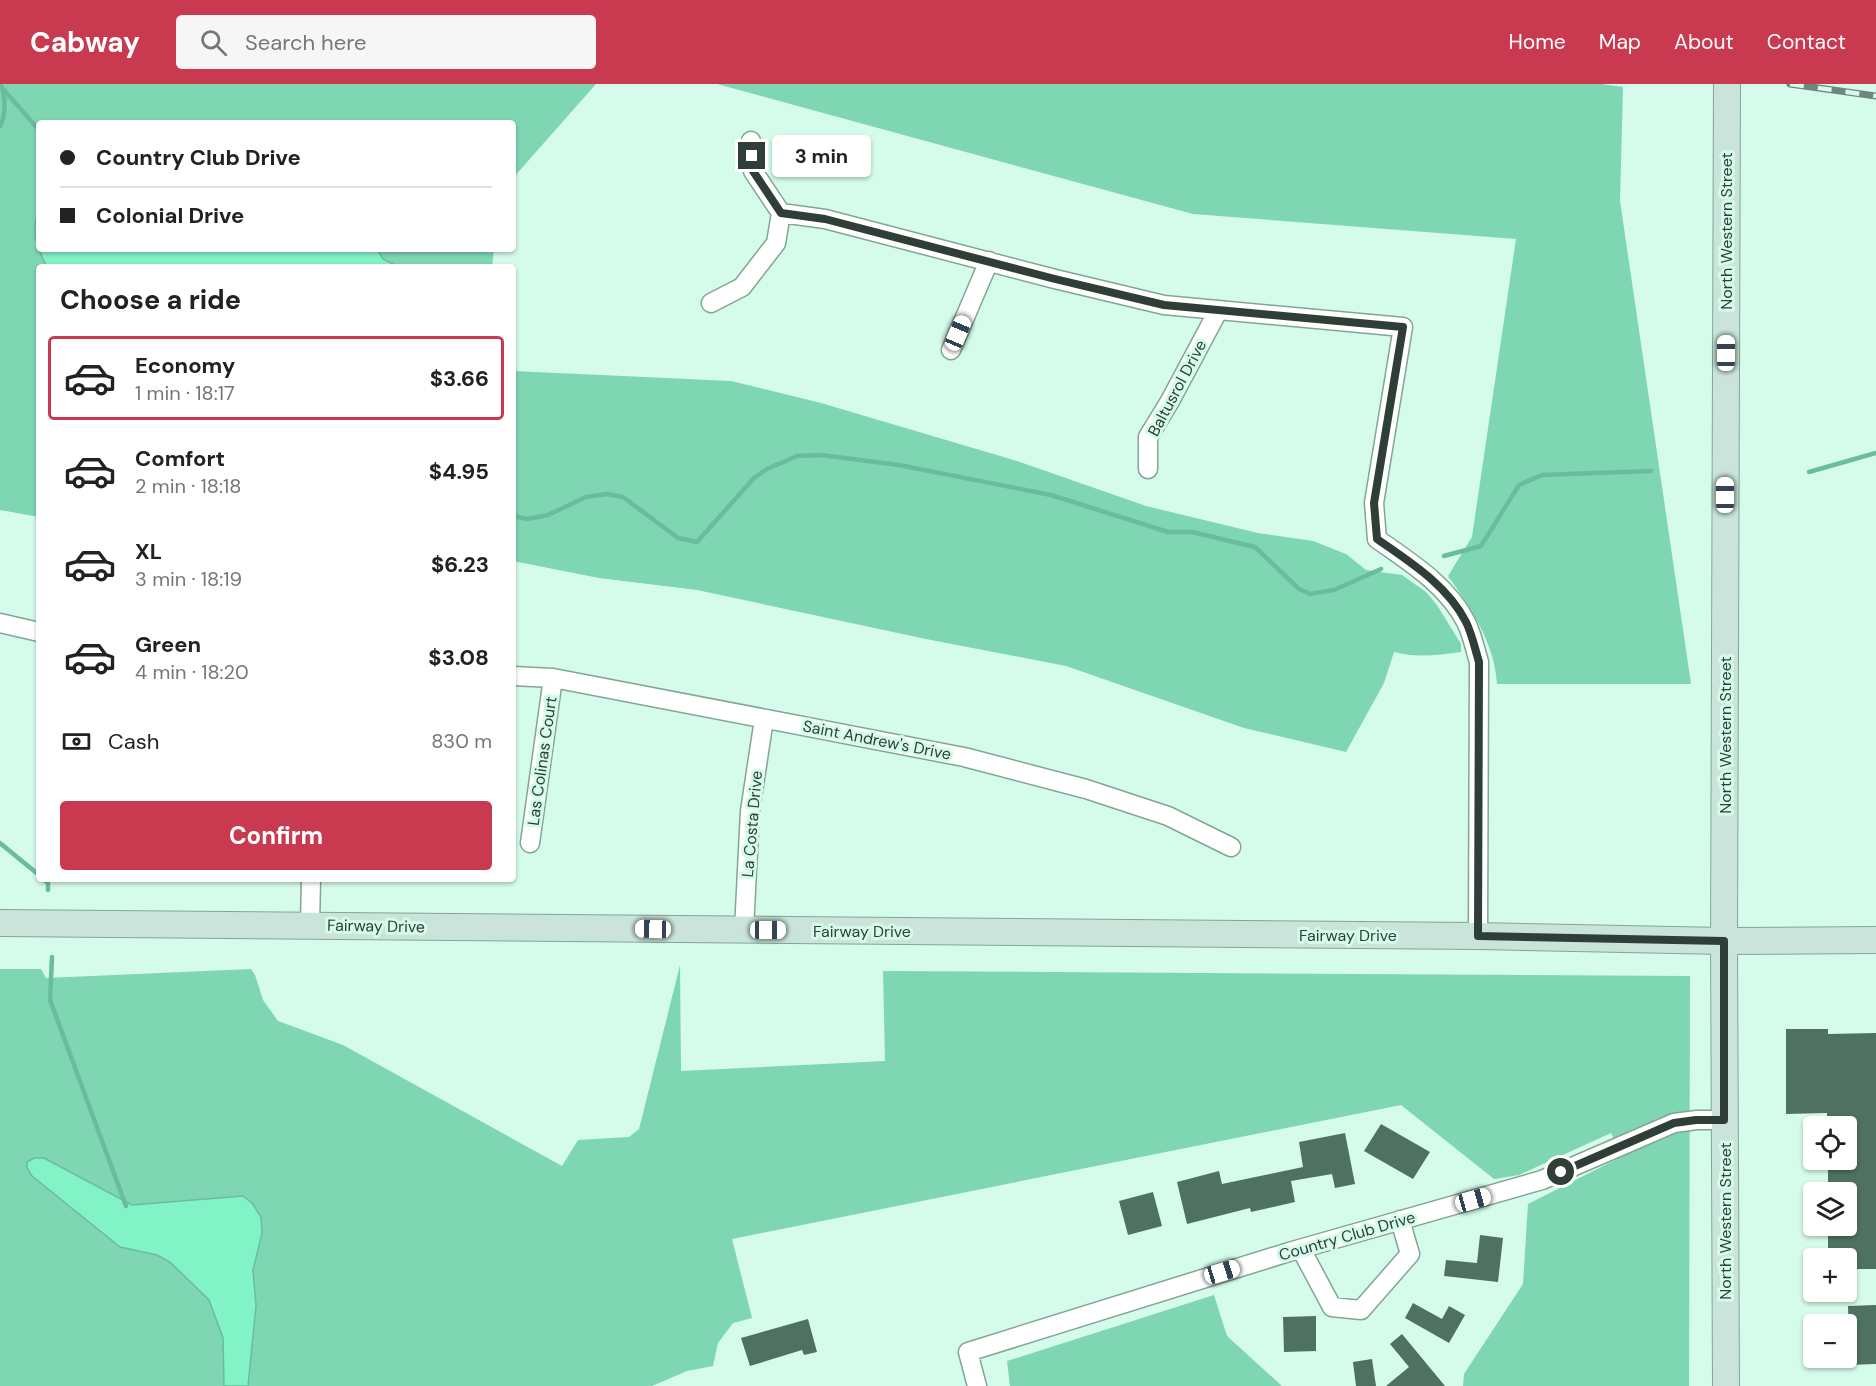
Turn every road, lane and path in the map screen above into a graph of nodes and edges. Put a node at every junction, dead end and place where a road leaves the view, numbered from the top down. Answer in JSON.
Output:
{"nodes":[{"id":1,"x":1727,"y":84,"type":"edge"},
{"id":2,"x":752,"y":141,"type":"dead end"},
{"id":3,"x":781,"y":213,"type":"junction"},
{"id":4,"x":989,"y":261,"type":"junction"},
{"id":5,"x":711,"y":303,"type":"dead end"},
{"id":6,"x":1218,"y":311,"type":"junction"},
{"id":7,"x":951,"y":350,"type":"dead end"},
{"id":8,"x":1148,"y":469,"type":"dead end"},
{"id":9,"x":0,"y":623,"type":"edge"},
{"id":10,"x":36,"y":631,"type":"edge"},
{"id":11,"x":516,"y":676,"type":"edge"},
{"id":12,"x":553,"y":678,"type":"junction"},
{"id":13,"x":764,"y":719,"type":"junction"},
{"id":14,"x":530,"y":843,"type":"dead end"},
{"id":15,"x":1231,"y":847,"type":"dead end"},
{"id":16,"x":311,"y":882,"type":"edge"},
{"id":17,"x":0,"y":923,"type":"edge"},
{"id":18,"x":310,"y":926,"type":"junction"},
{"id":19,"x":744,"y":930,"type":"junction"},
{"id":20,"x":1478,"y":936,"type":"junction"},
{"id":21,"x":1876,"y":940,"type":"edge"},
{"id":22,"x":1724,"y":941,"type":"junction"},
{"id":23,"x":1724,"y":1120,"type":"junction"},
{"id":24,"x":1400,"y":1221,"type":"junction"},
{"id":25,"x":1301,"y":1249,"type":"junction"},
{"id":26,"x":977,"y":1386,"type":"edge"},
{"id":27,"x":1726,"y":1386,"type":"edge"}],
"edges":[{"from":1,"to":22,"type":"main road","name":"North Western Street"},
{"from":2,"to":3,"type":"street"},
{"from":3,"to":4,"type":"street"},
{"from":3,"to":5,"type":"street"},
{"from":4,"to":6,"type":"street"},
{"from":4,"to":7,"type":"street"},
{"from":6,"to":8,"type":"street","name":"Baltusrol Drive"},
{"from":6,"to":20,"type":"street"},
{"from":9,"to":10,"type":"street"},
{"from":11,"to":12,"type":"street","name":"Saint Andrew's Drive"},
{"from":12,"to":13,"type":"street","name":"Saint Andrew's Drive"},
{"from":12,"to":14,"type":"street","name":"Las Colinas Court"},
{"from":13,"to":15,"type":"street","name":"Saint Andrew's Drive"},
{"from":13,"to":19,"type":"street","name":"La Costa Drive"},
{"from":16,"to":18,"type":"street"},
{"from":17,"to":18,"type":"main road","name":"Fairway Drive"},
{"from":18,"to":19,"type":"main road","name":"Fairway Drive"},
{"from":19,"to":20,"type":"main road","name":"Fairway Drive"},
{"from":20,"to":22,"type":"main road","name":"Fairway Drive"},
{"from":21,"to":22,"type":"main road","name":"Fairway Drive"},
{"from":22,"to":23,"type":"main road","name":"North Western Street"},
{"from":23,"to":24,"type":"street","name":"Country Club Drive"},
{"from":23,"to":27,"type":"main road","name":"North Western Street"},
{"from":24,"to":25,"type":"street","name":"Country Club Drive"},
{"from":24,"to":25,"type":"street"},
{"from":25,"to":26,"type":"street","name":"Country Club Drive"}]}
